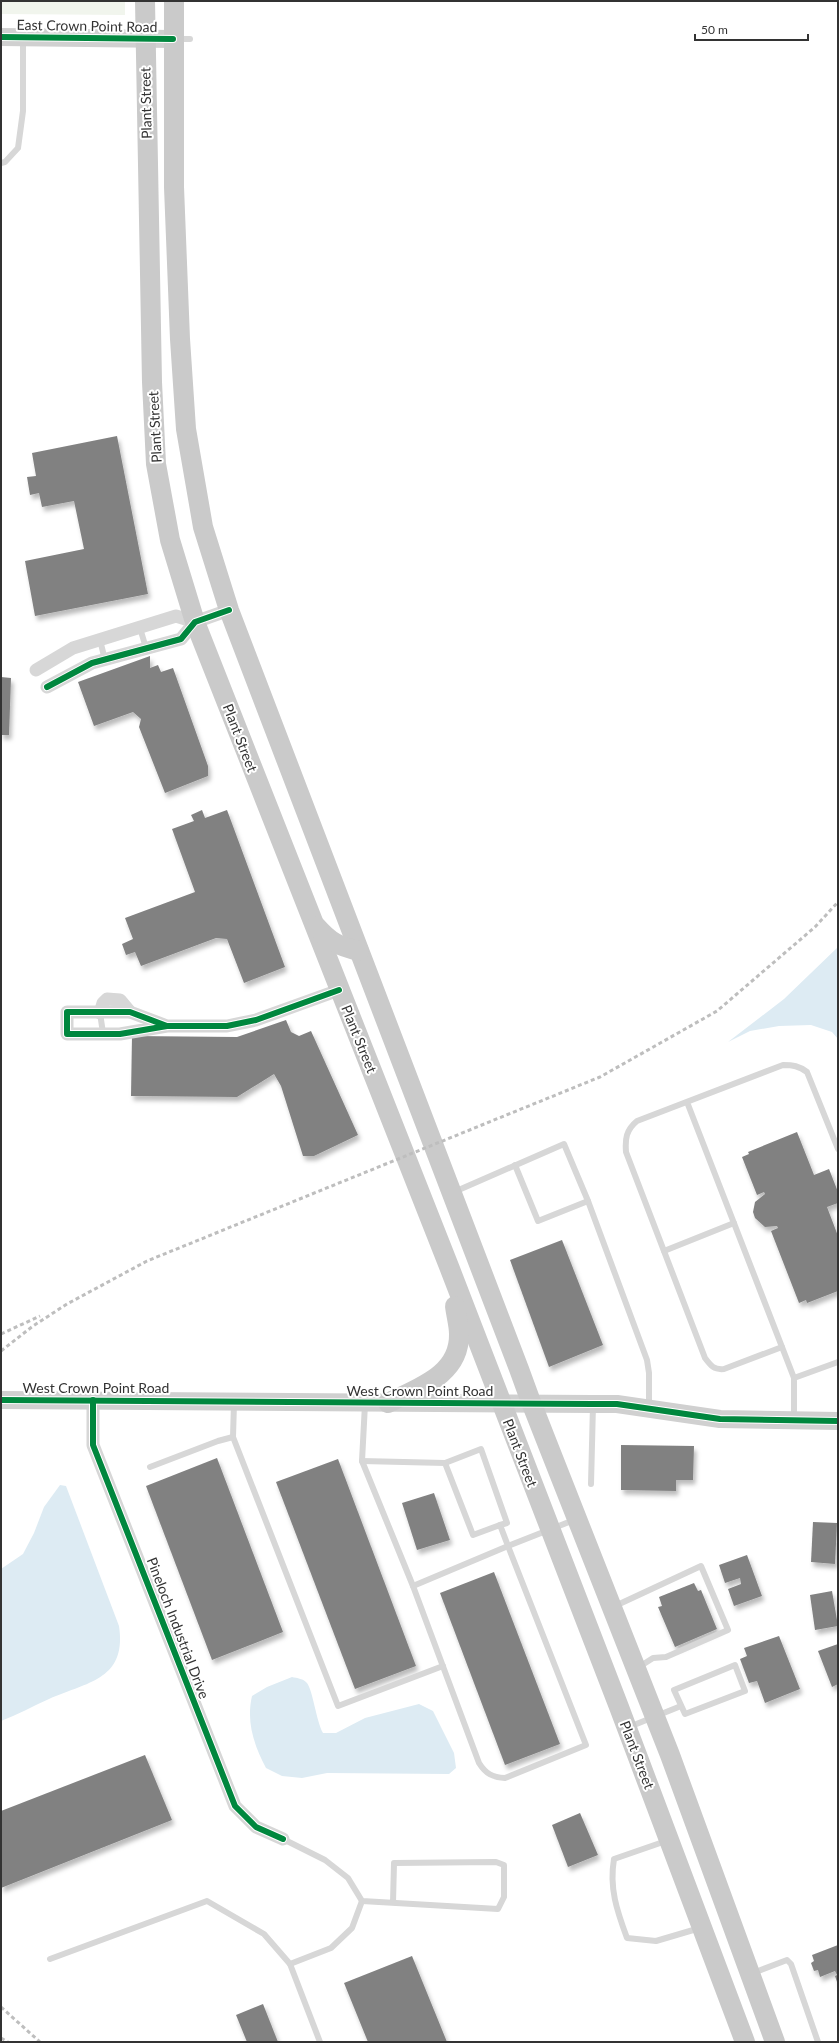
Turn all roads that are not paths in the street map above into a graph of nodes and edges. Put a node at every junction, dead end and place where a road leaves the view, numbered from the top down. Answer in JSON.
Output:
{"nodes":[{"id":1,"x":146,"y":1,"type":"edge"},
{"id":2,"x":174,"y":1,"type":"edge"},
{"id":3,"x":1,"y":36,"type":"edge"},
{"id":4,"x":23,"y":37,"type":"junction"},
{"id":5,"x":145,"y":38,"type":"junction"},
{"id":6,"x":182,"y":39,"type":"junction"},
{"id":7,"x":1,"y":163,"type":"edge"},
{"id":8,"x":229,"y":610,"type":"junction"},
{"id":9,"x":195,"y":622,"type":"junction"},
{"id":10,"x":140,"y":628,"type":"junction"},
{"id":11,"x":100,"y":640,"type":"junction"},
{"id":12,"x":146,"y":648,"type":"junction"},
{"id":13,"x":105,"y":660,"type":"junction"},
{"id":14,"x":36,"y":670,"type":"dead end"},
{"id":15,"x":47,"y":687,"type":"dead end"},
{"id":16,"x":312,"y":922,"type":"junction"},
{"id":17,"x":359,"y":951,"type":"junction"},
{"id":18,"x":339,"y":990,"type":"junction"},
{"id":19,"x":100,"y":1013,"type":"junction"},
{"id":20,"x":383,"y":1014,"type":"junction"},
{"id":21,"x":168,"y":1026,"type":"junction"},
{"id":22,"x":103,"y":1033,"type":"junction"},
{"id":23,"x":687,"y":1102,"type":"junction"},
{"id":24,"x":838,"y":1149,"type":"edge"},
{"id":25,"x":515,"y":1165,"type":"junction"},
{"id":26,"x":451,"y":1192,"type":"junction"},
{"id":27,"x":588,"y":1201,"type":"junction"},
{"id":28,"x":734,"y":1223,"type":"junction"},
{"id":29,"x":664,"y":1251,"type":"junction"},
{"id":30,"x":450,"y":1269,"type":"junction"},
{"id":31,"x":782,"y":1347,"type":"junction"},
{"id":32,"x":838,"y":1362,"type":"edge"},
{"id":33,"x":794,"y":1378,"type":"junction"},
{"id":34,"x":1,"y":1400,"type":"edge"},
{"id":35,"x":93,"y":1400,"type":"junction"},
{"id":36,"x":234,"y":1401,"type":"junction"},
{"id":37,"x":531,"y":1402,"type":"junction"},
{"id":38,"x":365,"y":1403,"type":"junction"},
{"id":39,"x":388,"y":1403,"type":"junction"},
{"id":40,"x":501,"y":1403,"type":"junction"},
{"id":41,"x":593,"y":1404,"type":"junction"},
{"id":42,"x":649,"y":1408,"type":"junction"},
{"id":43,"x":794,"y":1420,"type":"junction"},
{"id":44,"x":838,"y":1421,"type":"edge"},
{"id":45,"x":233,"y":1437,"type":"junction"},
{"id":46,"x":362,"y":1461,"type":"junction"},
{"id":47,"x":445,"y":1463,"type":"junction"},
{"id":48,"x":150,"y":1467,"type":"dead end"},
{"id":49,"x":591,"y":1484,"type":"dead end"},
{"id":50,"x":577,"y":1519,"type":"junction"},
{"id":51,"x":500,"y":1525,"type":"junction"},
{"id":52,"x":550,"y":1530,"type":"junction"},
{"id":53,"x":508,"y":1546,"type":"junction"},
{"id":54,"x":413,"y":1586,"type":"junction"},
{"id":55,"x":612,"y":1608,"type":"junction"},
{"id":56,"x":443,"y":1666,"type":"junction"},
{"id":57,"x":636,"y":1669,"type":"junction"},
{"id":58,"x":681,"y":1706,"type":"junction"},
{"id":59,"x":654,"y":1716,"type":"junction"},
{"id":60,"x":627,"y":1728,"type":"junction"},
{"id":61,"x":283,"y":1839,"type":"joint"},
{"id":62,"x":669,"y":1840,"type":"junction"},
{"id":63,"x":362,"y":1902,"type":"junction"},
{"id":64,"x":393,"y":1903,"type":"junction"},
{"id":65,"x":703,"y":1928,"type":"junction"},
{"id":66,"x":50,"y":1959,"type":"dead end"},
{"id":67,"x":290,"y":1964,"type":"junction"},
{"id":68,"x":749,"y":1970,"type":"junction"},
{"id":69,"x":730,"y":2000,"type":"junction"},
{"id":70,"x":320,"y":2042,"type":"edge"},
{"id":71,"x":745,"y":2042,"type":"edge"},
{"id":72,"x":762,"y":2042,"type":"edge"},
{"id":73,"x":775,"y":2042,"type":"edge"},
{"id":74,"x":818,"y":2042,"type":"edge"}],
"edges":[{"from":1,"to":5,"type":"main road","name":"Plant Street"},
{"from":2,"to":6,"type":"main road","name":"Plant Street"},
{"from":3,"to":4,"type":"street","name":"East Crown Point Road"},
{"from":4,"to":5,"type":"street","name":"East Crown Point Road"},
{"from":4,"to":7,"type":"lane"},
{"from":5,"to":6,"type":"street","name":"East Crown Point Road"},
{"from":5,"to":9,"type":"main road","name":"Plant Street"},
{"from":6,"to":8,"type":"main road","name":"Plant Street"},
{"from":8,"to":9,"type":"street"},
{"from":8,"to":17,"type":"main road","name":"Plant Street"},
{"from":9,"to":10,"type":"street"},
{"from":9,"to":12,"type":"street"},
{"from":9,"to":16,"type":"main road","name":"Plant Street"},
{"from":10,"to":11,"type":"street"},
{"from":10,"to":12,"type":"lane"},
{"from":11,"to":13,"type":"lane"},
{"from":11,"to":14,"type":"street"},
{"from":12,"to":13,"type":"street"},
{"from":13,"to":15,"type":"street"},
{"from":16,"to":17,"type":"main road"},
{"from":16,"to":18,"type":"main road","name":"Plant Street"},
{"from":17,"to":20,"type":"main road","name":"Plant Street"},
{"from":18,"to":20,"type":"main road"},
{"from":18,"to":21,"type":"street"},
{"from":18,"to":30,"type":"main road","name":"Plant Street"},
{"from":19,"to":21,"type":"street"},
{"from":19,"to":22,"type":"lane"},
{"from":19,"to":22,"type":"street"},
{"from":20,"to":26,"type":"main road","name":"Plant Street"},
{"from":21,"to":22,"type":"street"},
{"from":23,"to":24,"type":"lane"},
{"from":23,"to":28,"type":"lane"},
{"from":23,"to":29,"type":"lane"},
{"from":25,"to":26,"type":"lane"},
{"from":25,"to":27,"type":"lane"},
{"from":25,"to":27,"type":"lane"},
{"from":26,"to":37,"type":"main road","name":"Plant Street"},
{"from":27,"to":42,"type":"lane"},
{"from":28,"to":29,"type":"lane"},
{"from":28,"to":31,"type":"lane"},
{"from":29,"to":31,"type":"lane"},
{"from":30,"to":39,"type":"main road"},
{"from":30,"to":40,"type":"main road","name":"Plant Street"},
{"from":31,"to":33,"type":"lane"},
{"from":32,"to":33,"type":"lane"},
{"from":33,"to":43,"type":"lane"},
{"from":34,"to":35,"type":"street","name":"West Crown Point Road"},
{"from":35,"to":36,"type":"street","name":"West Crown Point Road"},
{"from":35,"to":61,"type":"street","name":"Pineloch Industrial Drive"},
{"from":36,"to":38,"type":"street","name":"West Crown Point Road"},
{"from":36,"to":45,"type":"lane"},
{"from":37,"to":40,"type":"street","name":"West Crown Point Road"},
{"from":37,"to":41,"type":"street","name":"West Crown Point Road"},
{"from":37,"to":50,"type":"main road","name":"Plant Street"},
{"from":38,"to":39,"type":"street","name":"West Crown Point Road"},
{"from":38,"to":46,"type":"lane"},
{"from":39,"to":40,"type":"street","name":"West Crown Point Road"},
{"from":40,"to":52,"type":"main road","name":"Plant Street"},
{"from":41,"to":42,"type":"street","name":"West Crown Point Road"},
{"from":41,"to":49,"type":"lane"},
{"from":42,"to":43,"type":"street","name":"West Crown Point Road"},
{"from":43,"to":44,"type":"street","name":"West Crown Point Road"},
{"from":45,"to":48,"type":"lane"},
{"from":45,"to":56,"type":"lane"},
{"from":46,"to":47,"type":"lane"},
{"from":46,"to":54,"type":"lane"},
{"from":47,"to":51,"type":"lane"},
{"from":47,"to":51,"type":"lane"},
{"from":50,"to":52,"type":"lane"},
{"from":50,"to":55,"type":"main road","name":"Plant Street"},
{"from":51,"to":53,"type":"lane"},
{"from":52,"to":53,"type":"lane"},
{"from":52,"to":60,"type":"main road","name":"Plant Street"},
{"from":53,"to":54,"type":"lane"},
{"from":53,"to":56,"type":"lane"},
{"from":54,"to":56,"type":"lane"},
{"from":55,"to":57,"type":"main road","name":"Plant Street"},
{"from":55,"to":57,"type":"lane"},
{"from":57,"to":59,"type":"main road","name":"Plant Street"},
{"from":58,"to":58,"type":"lane"},
{"from":58,"to":59,"type":"lane"},
{"from":59,"to":60,"type":"lane"},
{"from":59,"to":68,"type":"main road","name":"Plant Street"},
{"from":60,"to":62,"type":"main road","name":"Plant Street"},
{"from":61,"to":63,"type":"lane"},
{"from":62,"to":65,"type":"main road","name":"Plant Street"},
{"from":62,"to":65,"type":"lane"},
{"from":62,"to":68,"type":"main road"},
{"from":63,"to":64,"type":"lane"},
{"from":63,"to":67,"type":"lane"},
{"from":64,"to":64,"type":"lane"},
{"from":65,"to":69,"type":"main road","name":"Plant Street"},
{"from":66,"to":67,"type":"lane"},
{"from":67,"to":70,"type":"lane"},
{"from":68,"to":73,"type":"main road","name":"Plant Street"},
{"from":68,"to":74,"type":"lane"},
{"from":69,"to":71,"type":"main road","name":"Plant Street"},
{"from":69,"to":72,"type":"main road"}]}
